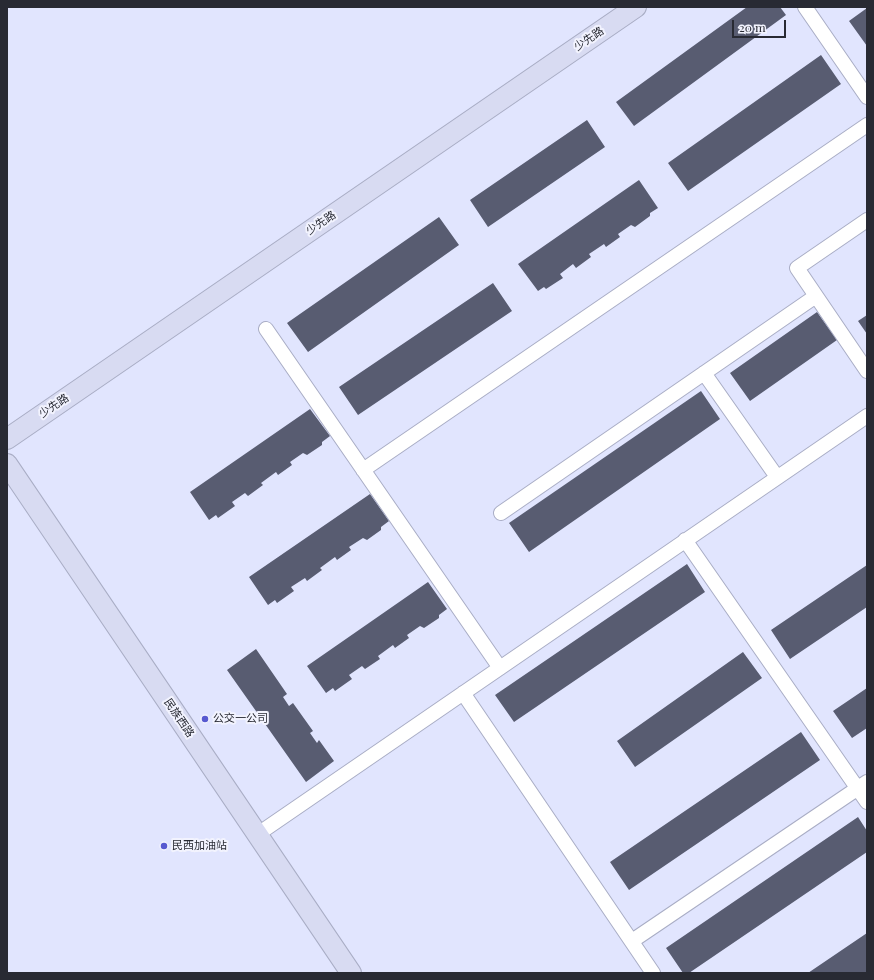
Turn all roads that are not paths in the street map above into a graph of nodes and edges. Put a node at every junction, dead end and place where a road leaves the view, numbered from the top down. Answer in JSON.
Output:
{"nodes":[{"id":1,"x":636,"y":7,"type":"edge"},
{"id":2,"x":805,"y":7,"type":"edge"},
{"id":3,"x":867,"y":97,"type":"edge"},
{"id":4,"x":867,"y":124,"type":"edge"},
{"id":5,"x":867,"y":220,"type":"edge"},
{"id":6,"x":816,"y":296,"type":"junction"},
{"id":7,"x":266,"y":329,"type":"dead end"},
{"id":8,"x":867,"y":372,"type":"edge"},
{"id":9,"x":704,"y":373,"type":"junction"},
{"id":10,"x":867,"y":416,"type":"edge"},
{"id":11,"x":7,"y":438,"type":"edge"},
{"id":12,"x":7,"y":464,"type":"edge"},
{"id":13,"x":363,"y":470,"type":"junction"},
{"id":14,"x":777,"y":477,"type":"junction"},
{"id":15,"x":501,"y":513,"type":"dead end"},
{"id":16,"x":685,"y":540,"type":"junction"},
{"id":17,"x":500,"y":668,"type":"junction"},
{"id":18,"x":462,"y":693,"type":"junction"},
{"id":19,"x":862,"y":785,"type":"edge"},
{"id":20,"x":867,"y":802,"type":"edge"},
{"id":21,"x":258,"y":834,"type":"junction"},
{"id":22,"x":632,"y":941,"type":"junction"},
{"id":23,"x":351,"y":973,"type":"edge"},
{"id":24,"x":653,"y":973,"type":"edge"}],
"edges":[{"from":1,"to":11,"type":"main road","name":"少先路"},
{"from":2,"to":3,"type":"street"},
{"from":4,"to":13,"type":"street"},
{"from":5,"to":6,"type":"street"},
{"from":6,"to":8,"type":"street"},
{"from":6,"to":9,"type":"street"},
{"from":7,"to":13,"type":"street"},
{"from":9,"to":14,"type":"street"},
{"from":9,"to":15,"type":"street"},
{"from":10,"to":14,"type":"street"},
{"from":12,"to":21,"type":"main road","name":"民族西路"},
{"from":13,"to":17,"type":"street"},
{"from":14,"to":16,"type":"street"},
{"from":16,"to":17,"type":"street"},
{"from":16,"to":19,"type":"street"},
{"from":17,"to":18,"type":"street"},
{"from":18,"to":21,"type":"street"},
{"from":18,"to":22,"type":"street"},
{"from":19,"to":20,"type":"street"},
{"from":19,"to":22,"type":"street"},
{"from":21,"to":23,"type":"main road","name":"民族西路"},
{"from":22,"to":24,"type":"street"}]}
